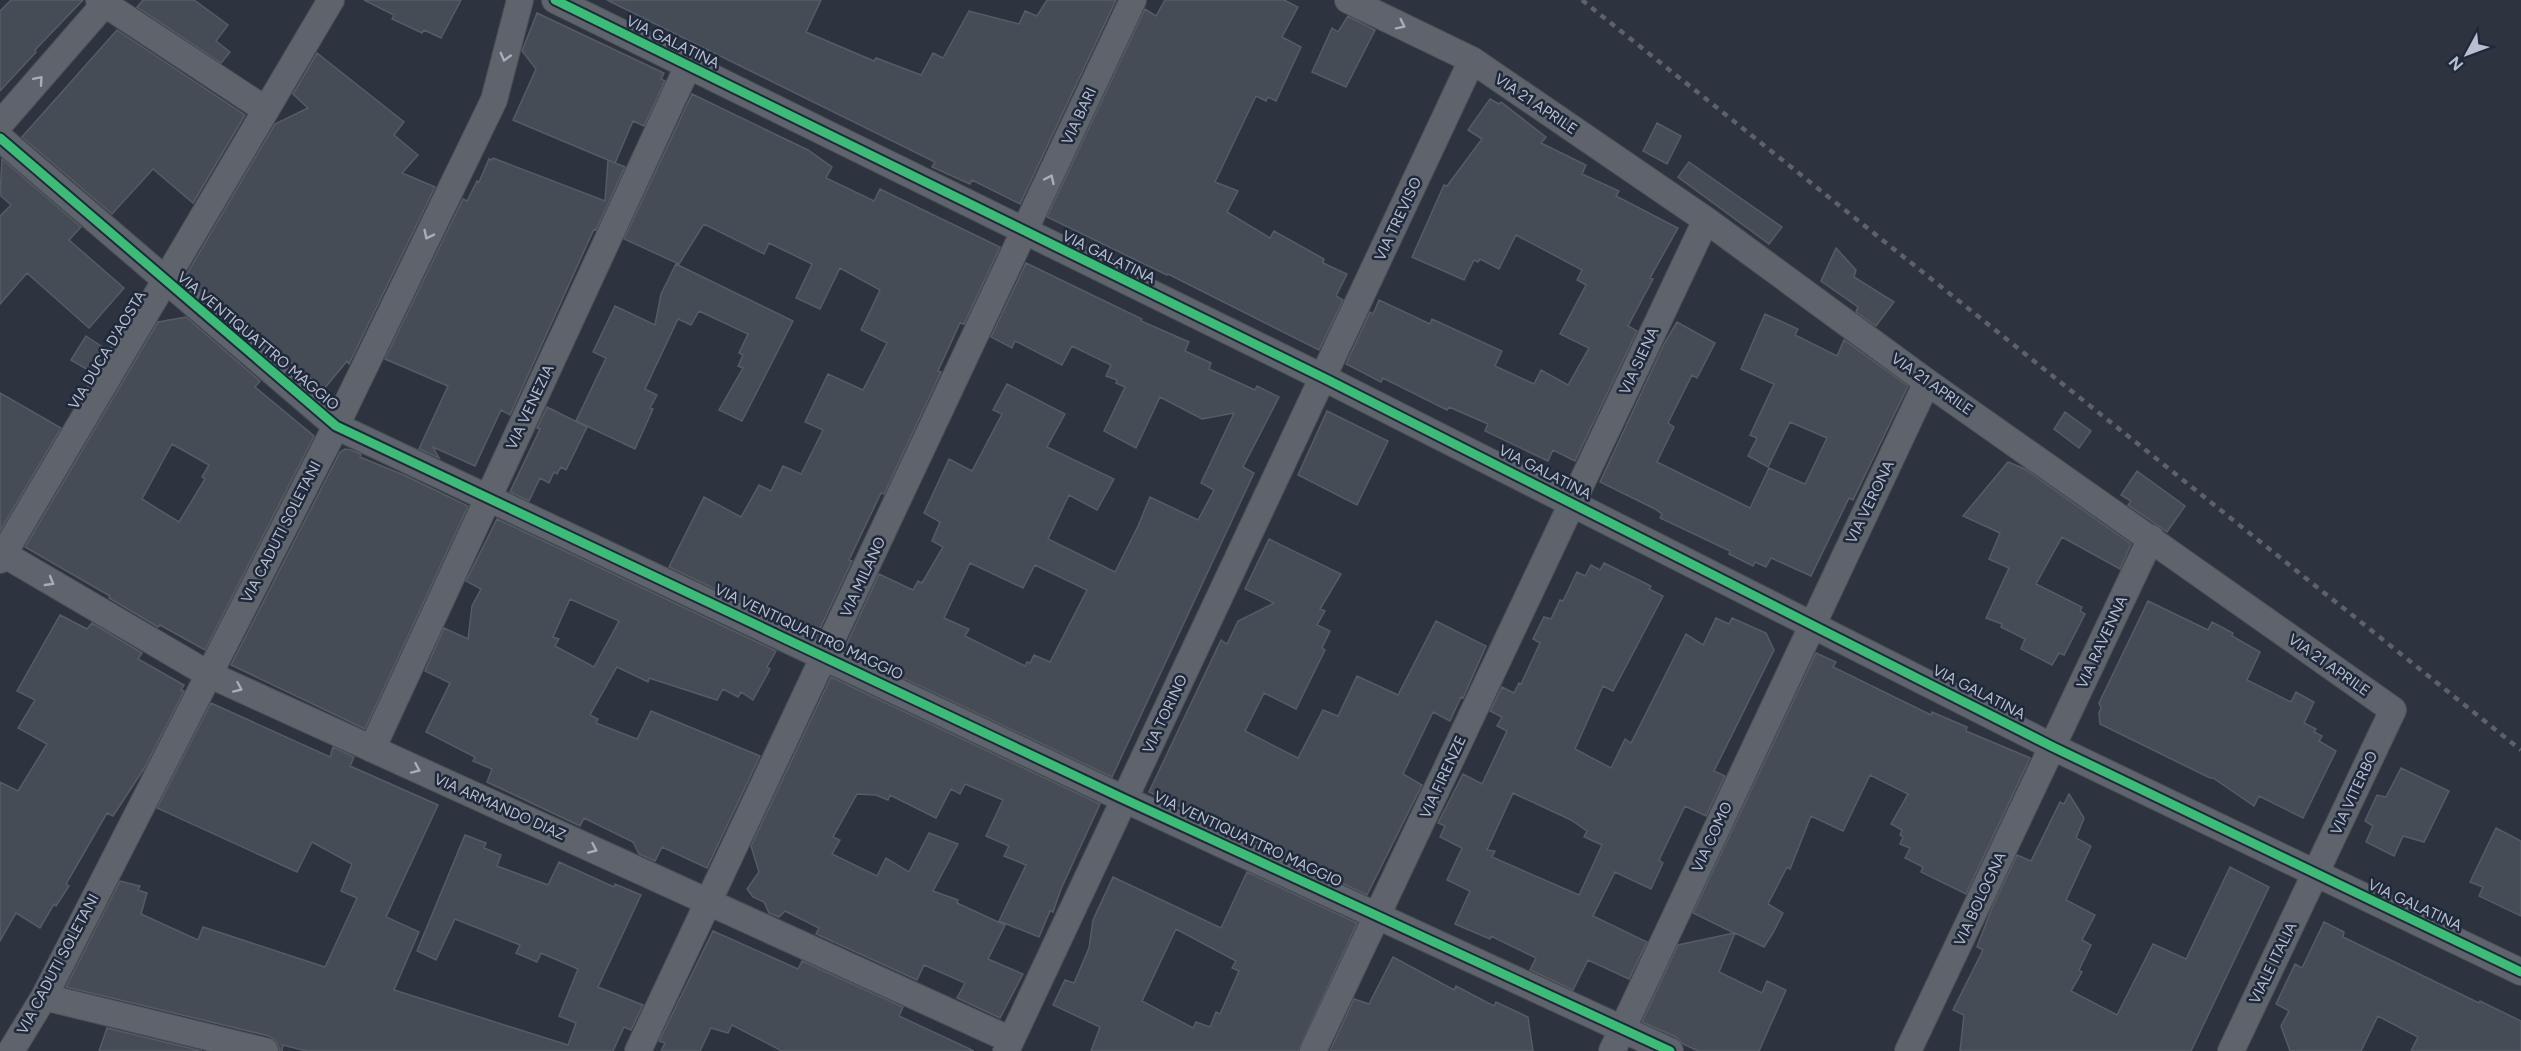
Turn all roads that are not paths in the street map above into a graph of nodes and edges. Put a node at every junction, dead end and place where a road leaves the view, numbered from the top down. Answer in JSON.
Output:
{"nodes":[{"id":1,"x":520,"y":0,"type":"edge"},
{"id":2,"x":555,"y":0,"type":"edge"},
{"id":3,"x":1133,"y":0,"type":"edge"},
{"id":4,"x":1348,"y":0,"type":"edge"},
{"id":5,"x":104,"y":1,"type":"edge"},
{"id":6,"x":324,"y":3,"type":"edge"},
{"id":7,"x":1472,"y":60,"type":"junction"},
{"id":8,"x":688,"y":66,"type":"junction"},
{"id":9,"x":266,"y":110,"type":"junction"},
{"id":10,"x":0,"y":124,"type":"edge"},
{"id":11,"x":0,"y":138,"type":"edge"},
{"id":12,"x":1706,"y":220,"type":"junction"},
{"id":13,"x":1025,"y":232,"type":"junction"},
{"id":14,"x":165,"y":281,"type":"junction"},
{"id":15,"x":1324,"y":378,"type":"junction"},
{"id":16,"x":1928,"y":382,"type":"junction"},
{"id":17,"x":336,"y":426,"type":"junction"},
{"id":18,"x":488,"y":498,"type":"junction"},
{"id":19,"x":1572,"y":502,"type":"junction"},
{"id":20,"x":2151,"y":538,"type":"junction"},
{"id":21,"x":1,"y":555,"type":"edge"},
{"id":22,"x":1812,"y":623,"type":"junction"},
{"id":23,"x":825,"y":656,"type":"junction"},
{"id":24,"x":208,"y":674,"type":"junction"},
{"id":25,"x":2392,"y":710,"type":"joint"},
{"id":26,"x":2053,"y":747,"type":"junction"},
{"id":27,"x":372,"y":749,"type":"junction"},
{"id":28,"x":1124,"y":799,"type":"junction"},
{"id":29,"x":2316,"y":875,"type":"junction"},
{"id":30,"x":709,"y":902,"type":"junction"},
{"id":31,"x":1377,"y":915,"type":"junction"},
{"id":32,"x":2521,"y":972,"type":"edge"},
{"id":33,"x":44,"y":997,"type":"junction"},
{"id":34,"x":1623,"y":1027,"type":"junction"},
{"id":35,"x":1008,"y":1046,"type":"edge"},
{"id":36,"x":11,"y":1051,"type":"edge"},
{"id":37,"x":266,"y":1051,"type":"edge"},
{"id":38,"x":638,"y":1051,"type":"edge"},
{"id":39,"x":1313,"y":1051,"type":"edge"},
{"id":40,"x":1611,"y":1051,"type":"edge"},
{"id":41,"x":1670,"y":1051,"type":"edge"},
{"id":42,"x":1908,"y":1051,"type":"edge"},
{"id":43,"x":2231,"y":1051,"type":"edge"}],
"edges":[{"from":1,"to":17,"type":"street","name":"VIA CADUTI SOLETANI","one_way":true},
{"from":2,"to":8,"type":"street","name":"VIA GALATINA"},
{"from":13,"to":3,"type":"street","name":"VIA BARI","one_way":true},
{"from":4,"to":7,"type":"street","name":"VIA 21 APRILE","one_way":true},
{"from":5,"to":9,"type":"street"},
{"from":10,"to":5,"type":"street","one_way":true},
{"from":6,"to":9,"type":"street","name":"VIA DUCA D'AOSTA"},
{"from":7,"to":12,"type":"street","name":"VIA 21 APRILE"},
{"from":7,"to":15,"type":"street","name":"VIA TREVISO"},
{"from":8,"to":13,"type":"street","name":"VIA GALATINA"},
{"from":8,"to":18,"type":"street","name":"VIA VENEZIA"},
{"from":9,"to":14,"type":"street","name":"VIA DUCA D'AOSTA"},
{"from":11,"to":14,"type":"street","name":"VIA VENTIQUATTRO MAGGIO"},
{"from":12,"to":16,"type":"street","name":"VIA 21 APRILE"},
{"from":12,"to":19,"type":"street","name":"VIA SIENA"},
{"from":13,"to":15,"type":"street","name":"VIA GALATINA"},
{"from":13,"to":23,"type":"street","name":"VIA MILANO"},
{"from":14,"to":17,"type":"street","name":"VIA VENTIQUATTRO MAGGIO"},
{"from":14,"to":21,"type":"street","name":"VIA DUCA D'AOSTA"},
{"from":15,"to":19,"type":"street","name":"VIA GALATINA"},
{"from":15,"to":28,"type":"street","name":"VIA TORINO"},
{"from":16,"to":20,"type":"street","name":"VIA 21 APRILE"},
{"from":16,"to":22,"type":"street","name":"VIA VERONA"},
{"from":17,"to":18,"type":"street","name":"VIA VENTIQUATTRO MAGGIO"},
{"from":17,"to":24,"type":"street","name":"VIA CADUTI SOLETANI"},
{"from":18,"to":23,"type":"street","name":"VIA VENTIQUATTRO MAGGIO"},
{"from":18,"to":27,"type":"street","name":"VIA VENEZIA"},
{"from":19,"to":22,"type":"street","name":"VIA GALATINA"},
{"from":19,"to":31,"type":"street","name":"VIA FIRENZE"},
{"from":20,"to":25,"type":"street","name":"VIA 21 APRILE"},
{"from":20,"to":26,"type":"street","name":"VIA RAVENNA"},
{"from":21,"to":24,"type":"street","name":"VIA ARMANDO DIAZ","one_way":true},
{"from":22,"to":26,"type":"street","name":"VIA GALATINA"},
{"from":22,"to":34,"type":"street","name":"VIA COMO"},
{"from":23,"to":28,"type":"street","name":"VIA VENTIQUATTRO MAGGIO"},
{"from":23,"to":30,"type":"street","name":"VIA MILANO"},
{"from":24,"to":27,"type":"street","name":"VIA ARMANDO DIAZ","one_way":true},
{"from":24,"to":33,"type":"street","name":"VIA CADUTI SOLETANI"},
{"from":25,"to":29,"type":"street","name":"VIA VITERBO"},
{"from":26,"to":29,"type":"street","name":"VIA GALATINA"},
{"from":26,"to":42,"type":"street","name":"VIA BOLOGNA"},
{"from":27,"to":30,"type":"street","name":"VIA ARMANDO DIAZ","one_way":true},
{"from":28,"to":31,"type":"street","name":"VIA VENTIQUATTRO MAGGIO"},
{"from":28,"to":35,"type":"street","name":"VIA TORINO"},
{"from":29,"to":32,"type":"street","name":"VIA GALATINA"},
{"from":29,"to":43,"type":"street","name":"VIALE ITALIA"},
{"from":30,"to":35,"type":"street","name":"VIA ARMANDO DIAZ"},
{"from":30,"to":38,"type":"street","name":"VIA MILANO"},
{"from":31,"to":34,"type":"street","name":"VIA VENTIQUATTRO MAGGIO"},
{"from":31,"to":39,"type":"street","name":"VIA FIRENZE"},
{"from":33,"to":36,"type":"street","name":"VIA CADUTI SOLETANI"},
{"from":33,"to":37,"type":"street"},
{"from":34,"to":40,"type":"street","name":"VIA COMO"},
{"from":34,"to":41,"type":"street","name":"VIA VENTIQUATTRO MAGGIO"}]}
